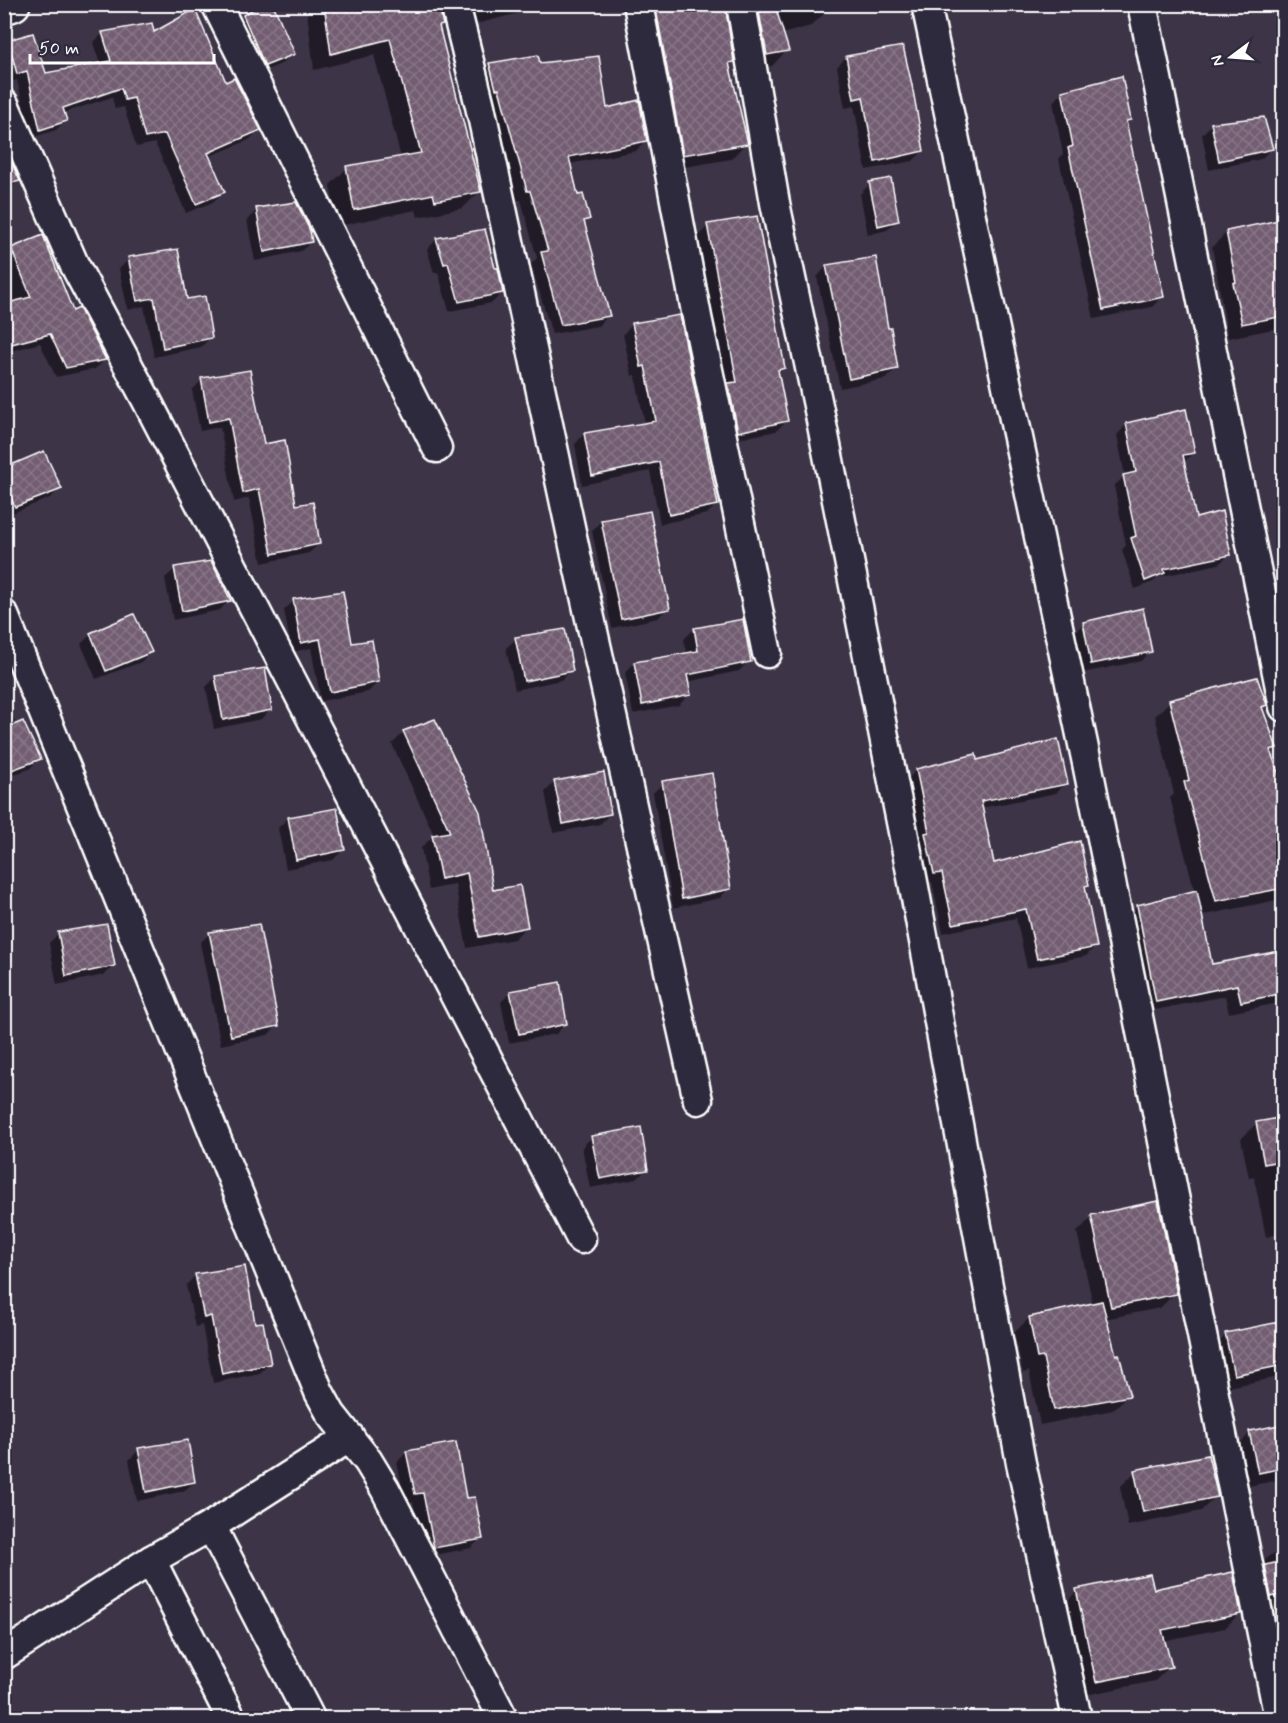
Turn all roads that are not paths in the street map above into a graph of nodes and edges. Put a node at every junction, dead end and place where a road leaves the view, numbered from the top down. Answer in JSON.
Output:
{"nodes":[{"id":1,"x":13,"y":4,"type":"edge"},
{"id":2,"x":216,"y":4,"type":"edge"},
{"id":3,"x":455,"y":4,"type":"edge"},
{"id":4,"x":638,"y":4,"type":"edge"},
{"id":5,"x":741,"y":4,"type":"edge"},
{"id":6,"x":926,"y":4,"type":"edge"},
{"id":7,"x":1142,"y":4,"type":"edge"},
{"id":8,"x":4,"y":7,"type":"edge"},
{"id":9,"x":4,"y":104,"type":"edge"},
{"id":10,"x":436,"y":448,"type":"dead end"},
{"id":11,"x":4,"y":615,"type":"edge"},
{"id":12,"x":767,"y":653,"type":"dead end"},
{"id":13,"x":1284,"y":707,"type":"edge"},
{"id":14,"x":698,"y":1100,"type":"dead end"},
{"id":15,"x":581,"y":1239,"type":"dead end"},
{"id":16,"x":350,"y":1437,"type":"junction"},
{"id":17,"x":211,"y":1526,"type":"junction"},
{"id":18,"x":151,"y":1560,"type":"junction"},
{"id":19,"x":4,"y":1656,"type":"edge"},
{"id":20,"x":231,"y":1719,"type":"edge"},
{"id":21,"x":310,"y":1719,"type":"edge"},
{"id":22,"x":503,"y":1719,"type":"edge"},
{"id":23,"x":1077,"y":1719,"type":"edge"},
{"id":24,"x":1278,"y":1719,"type":"edge"}],
"edges":[{"from":1,"to":8,"type":"street"},
{"from":2,"to":10,"type":"street"},
{"from":3,"to":14,"type":"street"},
{"from":4,"to":12,"type":"street"},
{"from":5,"to":23,"type":"street"},
{"from":6,"to":24,"type":"street"},
{"from":7,"to":13,"type":"street"},
{"from":9,"to":15,"type":"street"},
{"from":11,"to":16,"type":"street"},
{"from":16,"to":17,"type":"street"},
{"from":16,"to":22,"type":"street"},
{"from":17,"to":18,"type":"street"},
{"from":17,"to":21,"type":"street"},
{"from":18,"to":19,"type":"street"},
{"from":18,"to":20,"type":"street"}]}
